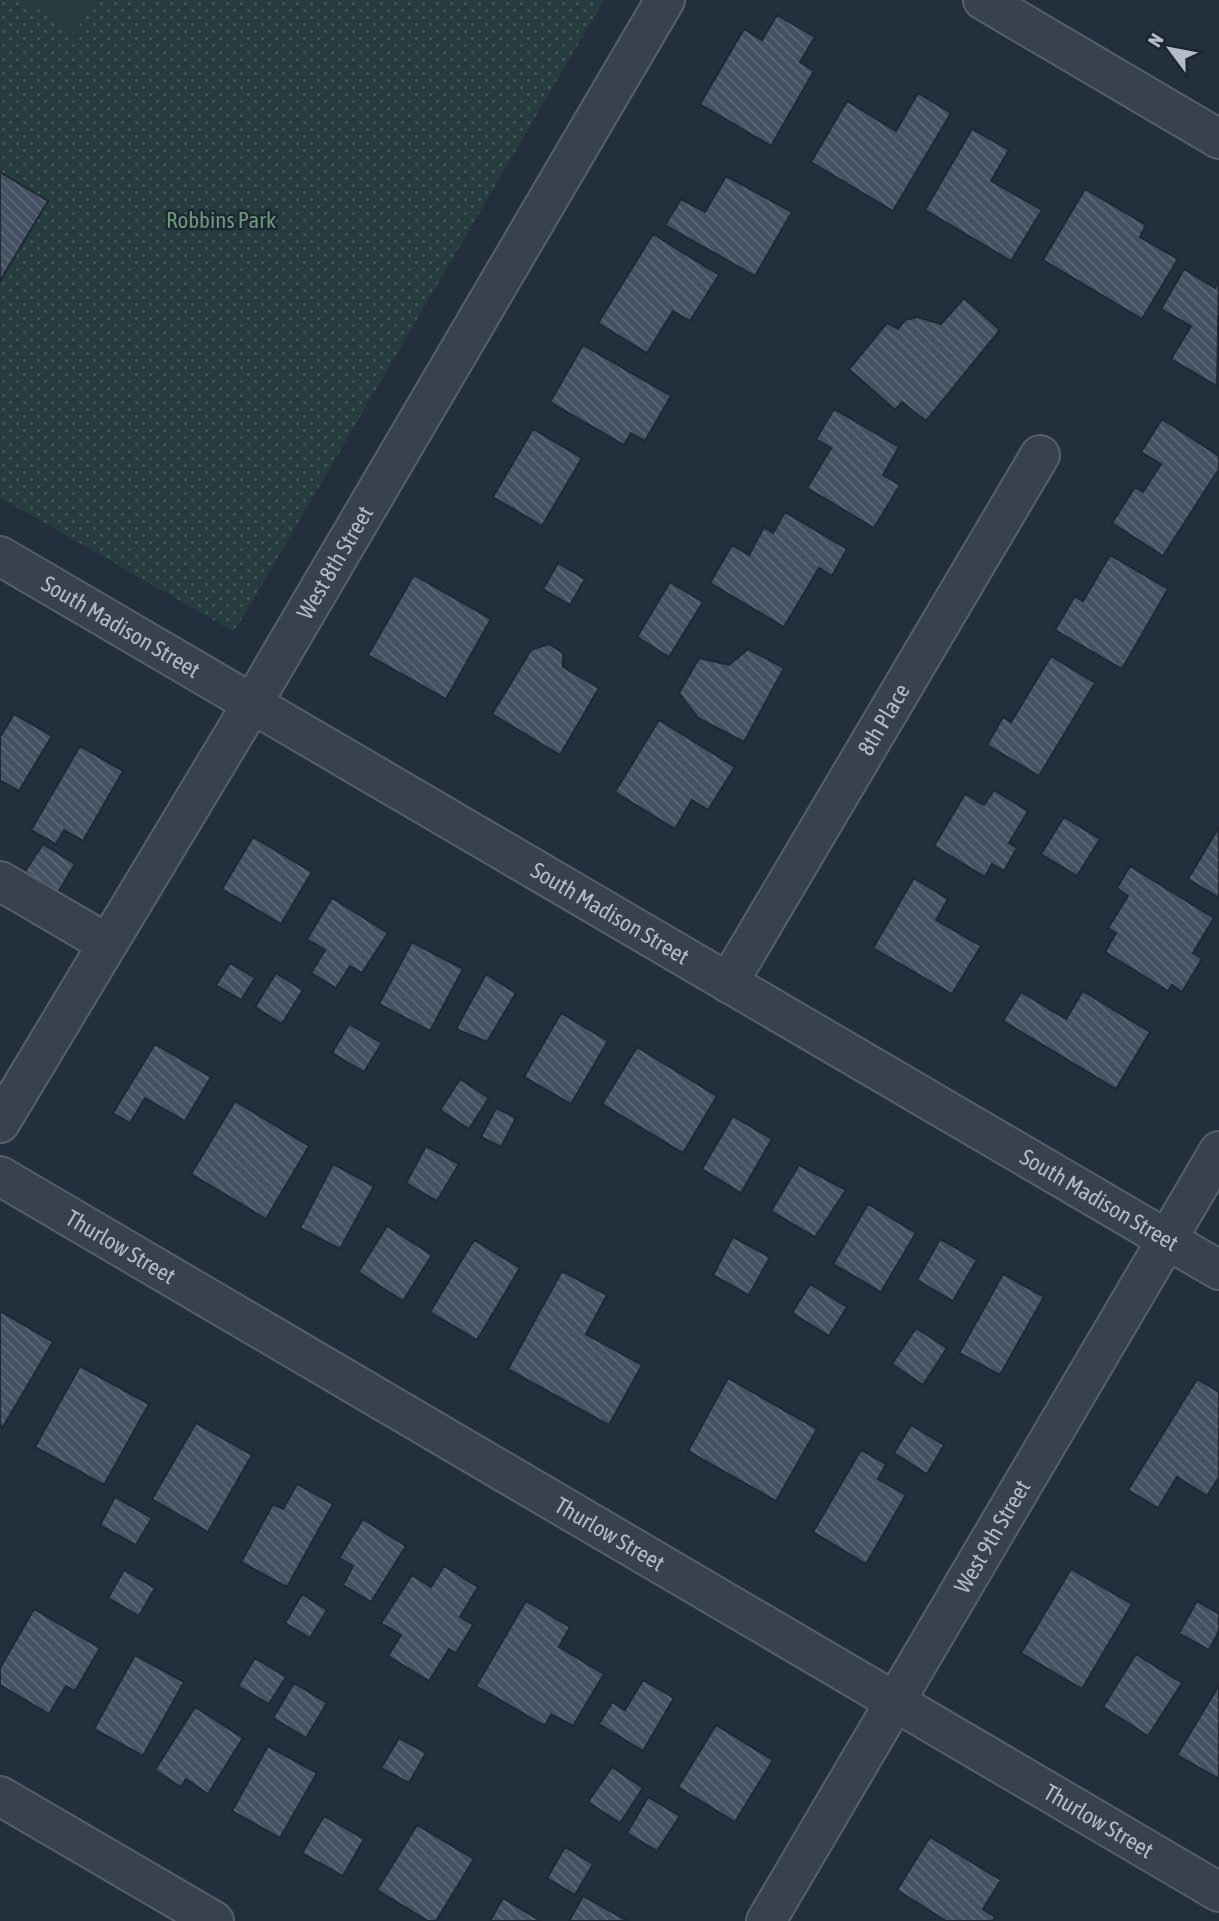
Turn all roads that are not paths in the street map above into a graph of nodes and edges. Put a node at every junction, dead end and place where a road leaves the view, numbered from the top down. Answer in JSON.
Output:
{"nodes":[{"id":1,"x":665,"y":0,"type":"edge"},
{"id":2,"x":983,"y":0,"type":"edge"},
{"id":3,"x":1219,"y":139,"type":"edge"},
{"id":4,"x":1040,"y":455,"type":"dead end"},
{"id":5,"x":0,"y":556,"type":"edge"},
{"id":6,"x":252,"y":704,"type":"junction"},
{"id":7,"x":0,"y":881,"type":"edge"},
{"id":8,"x":106,"y":943,"type":"junction"},
{"id":9,"x":728,"y":983,"type":"junction"},
{"id":10,"x":0,"y":1123,"type":"edge"},
{"id":11,"x":1219,"y":1151,"type":"edge"},
{"id":12,"x":0,"y":1176,"type":"edge"},
{"id":13,"x":1167,"y":1239,"type":"junction"},
{"id":14,"x":1219,"y":1270,"type":"edge"},
{"id":15,"x":895,"y":1700,"type":"junction"},
{"id":16,"x":0,"y":1796,"type":"edge"},
{"id":17,"x":1219,"y":1892,"type":"edge"},
{"id":18,"x":214,"y":1921,"type":"edge"},
{"id":19,"x":766,"y":1921,"type":"edge"}],
"edges":[{"from":1,"to":6,"type":"street","name":"West 8th Street"},
{"from":2,"to":3,"type":"street"},
{"from":4,"to":9,"type":"street","name":"8th Place"},
{"from":5,"to":6,"type":"street","name":"South Madison Street"},
{"from":6,"to":8,"type":"street","name":"West 8th Street"},
{"from":6,"to":9,"type":"street","name":"South Madison Street"},
{"from":7,"to":8,"type":"street"},
{"from":8,"to":10,"type":"street","name":"West 8th Street"},
{"from":9,"to":13,"type":"street","name":"South Madison Street"},
{"from":11,"to":13,"type":"street","name":"West 9th Street"},
{"from":12,"to":15,"type":"street","name":"Thurlow Street"},
{"from":13,"to":14,"type":"street","name":"South Madison Street"},
{"from":13,"to":15,"type":"street","name":"West 9th Street"},
{"from":15,"to":17,"type":"street","name":"Thurlow Street"},
{"from":15,"to":19,"type":"street","name":"West 9th Street"},
{"from":16,"to":18,"type":"street"}]}
